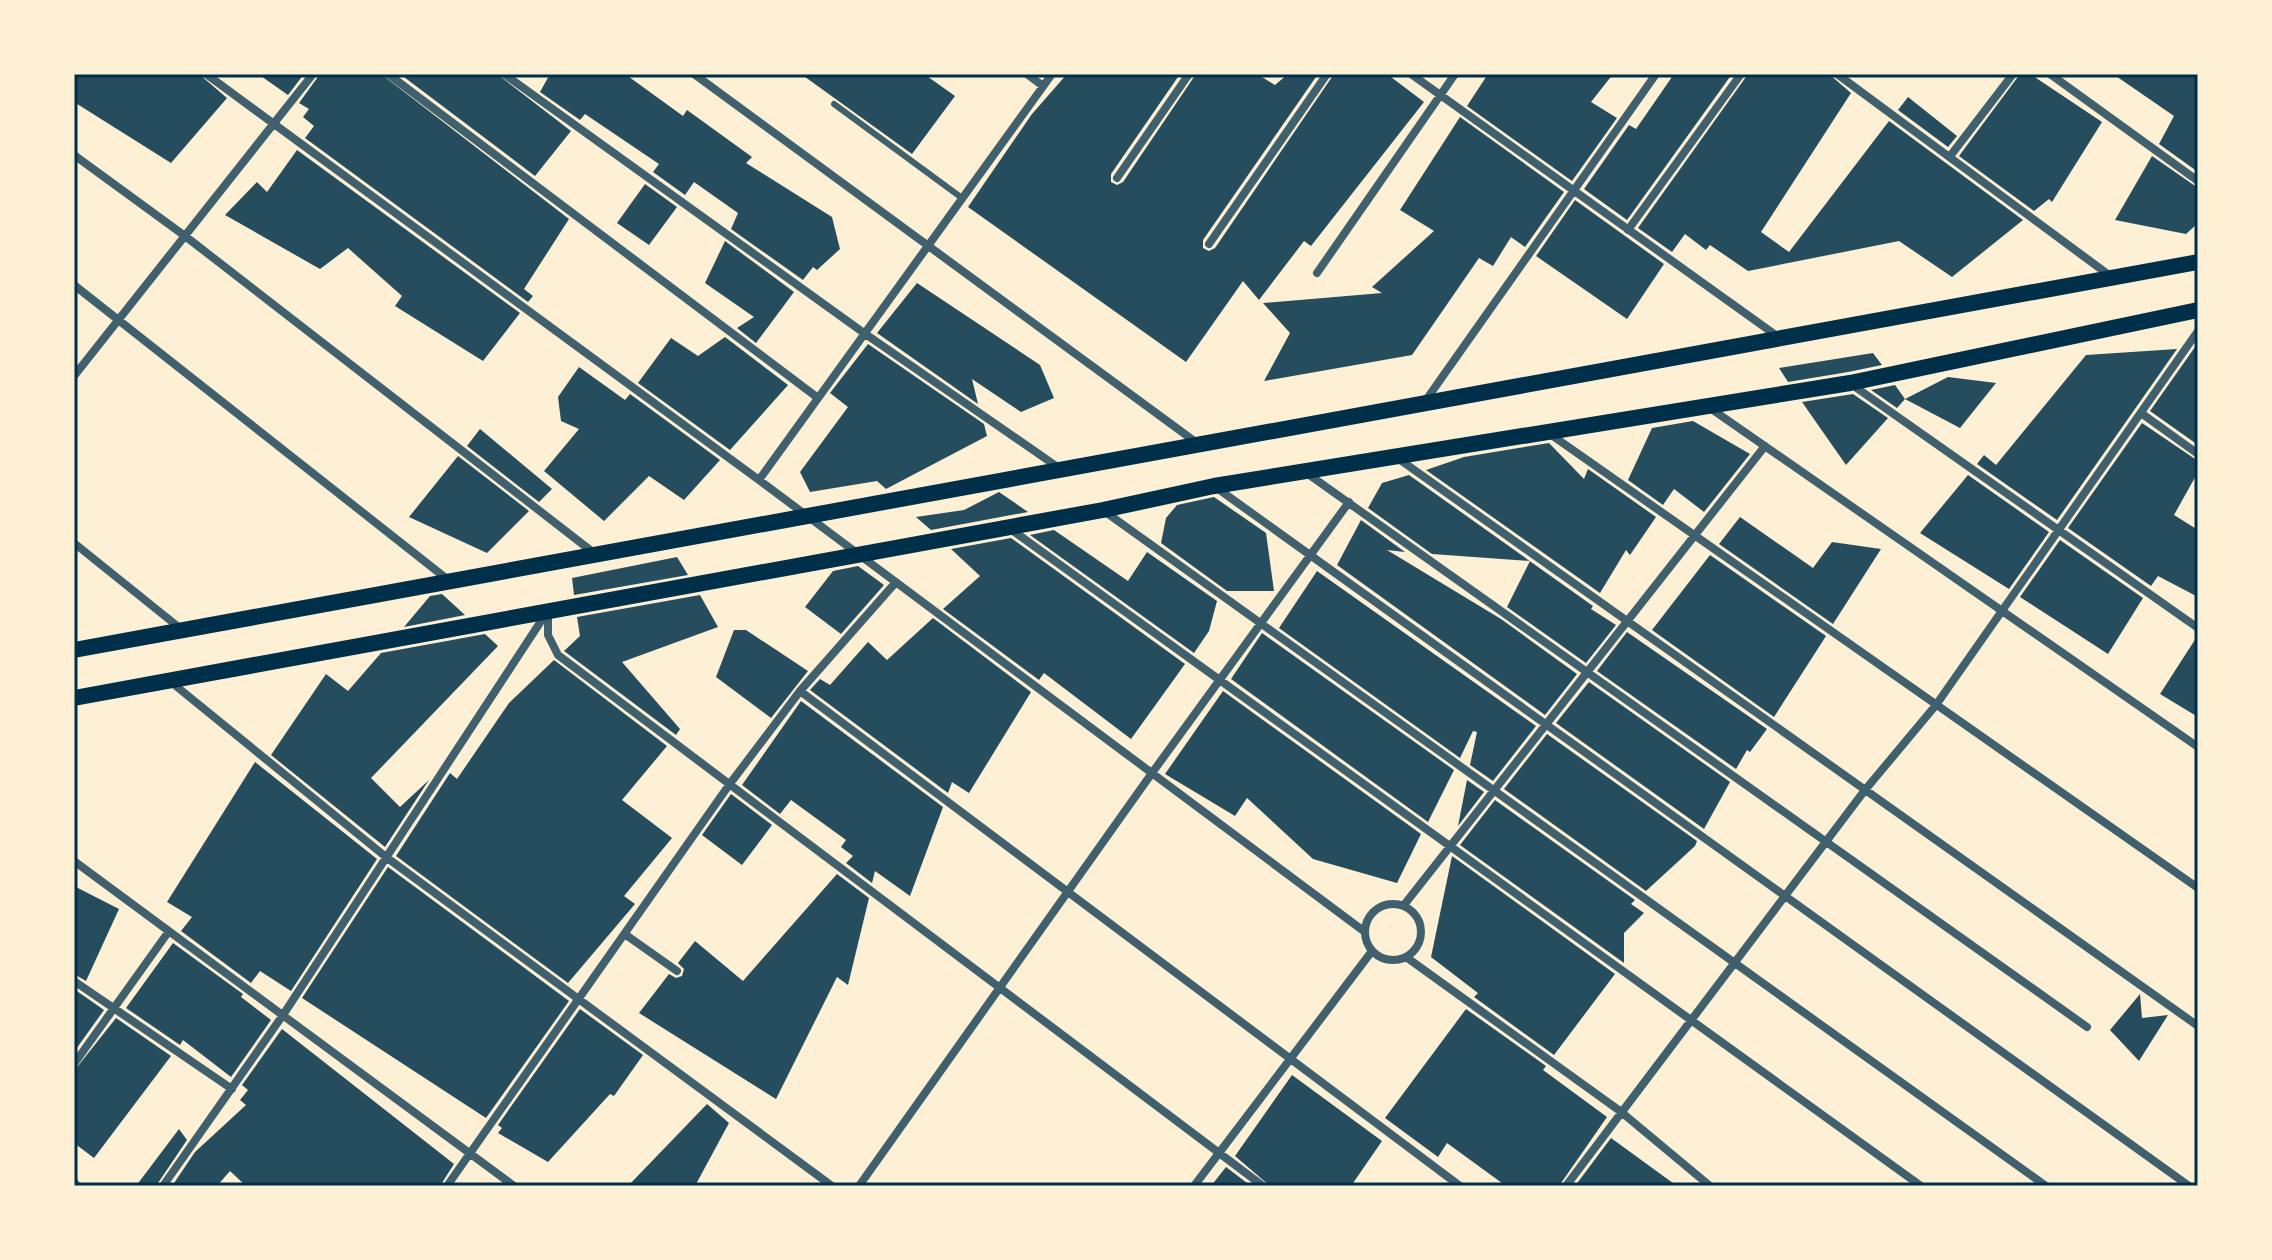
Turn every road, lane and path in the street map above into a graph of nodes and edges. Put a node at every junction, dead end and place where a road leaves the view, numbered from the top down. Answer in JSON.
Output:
{"nodes":[{"id":1,"x":206,"y":74,"type":"edge"},
{"id":2,"x":313,"y":74,"type":"edge"},
{"id":3,"x":388,"y":74,"type":"edge"},
{"id":4,"x":504,"y":74,"type":"edge"},
{"id":5,"x":694,"y":74,"type":"edge"},
{"id":6,"x":1027,"y":74,"type":"edge"},
{"id":7,"x":1052,"y":74,"type":"edge"},
{"id":8,"x":1189,"y":74,"type":"edge"},
{"id":9,"x":1327,"y":74,"type":"edge"},
{"id":10,"x":1411,"y":74,"type":"edge"},
{"id":11,"x":1455,"y":74,"type":"edge"},
{"id":12,"x":1656,"y":74,"type":"edge"},
{"id":13,"x":1741,"y":74,"type":"edge"},
{"id":14,"x":1837,"y":74,"type":"edge"},
{"id":15,"x":2013,"y":74,"type":"edge"},
{"id":16,"x":2050,"y":74,"type":"edge"},
{"id":17,"x":1043,"y":86,"type":"junction"},
{"id":18,"x":1440,"y":95,"type":"junction"},
{"id":19,"x":834,"y":104,"type":"dead end"},
{"id":20,"x":273,"y":124,"type":"junction"},
{"id":21,"x":74,"y":155,"type":"edge"},
{"id":22,"x":1951,"y":155,"type":"junction"},
{"id":23,"x":1117,"y":178,"type":"dead end"},
{"id":24,"x":2198,"y":181,"type":"edge"},
{"id":25,"x":1573,"y":189,"type":"junction"},
{"id":26,"x":962,"y":198,"type":"junction"},
{"id":27,"x":1628,"y":230,"type":"junction"},
{"id":28,"x":185,"y":236,"type":"junction"},
{"id":29,"x":1209,"y":244,"type":"dead end"},
{"id":30,"x":927,"y":245,"type":"junction"},
{"id":31,"x":2198,"y":262,"type":"edge"},
{"id":32,"x":1317,"y":273,"type":"dead end"},
{"id":33,"x":2116,"y":280,"type":"junction"},
{"id":34,"x":74,"y":285,"type":"edge"},
{"id":35,"x":2198,"y":310,"type":"edge"},
{"id":36,"x":118,"y":319,"type":"junction"},
{"id":37,"x":2198,"y":331,"type":"edge"},
{"id":38,"x":864,"y":333,"type":"junction"},
{"id":39,"x":1777,"y":336,"type":"junction"},
{"id":40,"x":74,"y":376,"type":"edge"},
{"id":41,"x":1850,"y":383,"type":"junction"},
{"id":42,"x":818,"y":398,"type":"junction"},
{"id":43,"x":1425,"y":401,"type":"junction"},
{"id":44,"x":1710,"y":408,"type":"junction"},
{"id":45,"x":2141,"y":413,"type":"junction"},
{"id":46,"x":1544,"y":430,"type":"junction"},
{"id":47,"x":1197,"y":443,"type":"junction"},
{"id":48,"x":1765,"y":446,"type":"junction"},
{"id":49,"x":2198,"y":454,"type":"edge"},
{"id":50,"x":1395,"y":456,"type":"junction"},
{"id":51,"x":1059,"y":468,"type":"junction"},
{"id":52,"x":1305,"y":471,"type":"junction"},
{"id":53,"x":759,"y":480,"type":"junction"},
{"id":54,"x":1214,"y":486,"type":"junction"},
{"id":55,"x":1349,"y":502,"type":"junction"},
{"id":56,"x":1103,"y":510,"type":"junction"},
{"id":57,"x":805,"y":514,"type":"junction"},
{"id":58,"x":1009,"y":527,"type":"junction"},
{"id":59,"x":2059,"y":530,"type":"junction"},
{"id":60,"x":1694,"y":535,"type":"junction"},
{"id":61,"x":74,"y":543,"type":"edge"},
{"id":62,"x":594,"y":553,"type":"junction"},
{"id":63,"x":859,"y":554,"type":"junction"},
{"id":64,"x":1311,"y":555,"type":"junction"},
{"id":65,"x":448,"y":579,"type":"junction"},
{"id":66,"x":896,"y":582,"type":"junction"},
{"id":67,"x":2002,"y":610,"type":"junction"},
{"id":68,"x":548,"y":611,"type":"junction"},
{"id":69,"x":1626,"y":620,"type":"junction"},
{"id":70,"x":1261,"y":625,"type":"junction"},
{"id":71,"x":2198,"y":628,"type":"edge"},
{"id":72,"x":181,"y":629,"type":"junction"},
{"id":73,"x":76,"y":648,"type":"edge"},
{"id":74,"x":1586,"y":671,"type":"junction"},
{"id":75,"x":168,"y":679,"type":"junction"},
{"id":76,"x":1219,"y":682,"type":"junction"},
{"id":77,"x":800,"y":691,"type":"junction"},
{"id":78,"x":74,"y":698,"type":"edge"},
{"id":79,"x":1936,"y":705,"type":"junction"},
{"id":80,"x":1545,"y":724,"type":"junction"},
{"id":81,"x":2198,"y":747,"type":"edge"},
{"id":82,"x":1152,"y":773,"type":"junction"},
{"id":83,"x":729,"y":785,"type":"junction"},
{"id":84,"x":1865,"y":790,"type":"junction"},
{"id":85,"x":1492,"y":792,"type":"junction"},
{"id":86,"x":1825,"y":842,"type":"junction"},
{"id":87,"x":1450,"y":847,"type":"junction"},
{"id":88,"x":386,"y":857,"type":"junction"},
{"id":89,"x":74,"y":861,"type":"edge"},
{"id":90,"x":2198,"y":888,"type":"edge"},
{"id":91,"x":1068,"y":891,"type":"junction"},
{"id":92,"x":1785,"y":895,"type":"junction"},
{"id":93,"x":1404,"y":905,"type":"junction"},
{"id":94,"x":169,"y":931,"type":"junction"},
{"id":95,"x":1365,"y":932,"type":"junction"},
{"id":96,"x":626,"y":935,"type":"junction"},
{"id":97,"x":1372,"y":951,"type":"junction"},
{"id":98,"x":1406,"y":957,"type":"junction"},
{"id":99,"x":1735,"y":963,"type":"junction"},
{"id":100,"x":677,"y":971,"type":"dead end"},
{"id":101,"x":74,"y":981,"type":"edge"},
{"id":102,"x":1000,"y":988,"type":"junction"},
{"id":103,"x":582,"y":999,"type":"junction"},
{"id":104,"x":114,"y":1008,"type":"junction"},
{"id":105,"x":283,"y":1015,"type":"junction"},
{"id":106,"x":1690,"y":1020,"type":"junction"},
{"id":107,"x":2198,"y":1026,"type":"edge"},
{"id":108,"x":2087,"y":1027,"type":"dead end"},
{"id":109,"x":1289,"y":1058,"type":"junction"},
{"id":110,"x":74,"y":1064,"type":"edge"},
{"id":111,"x":232,"y":1089,"type":"junction"},
{"id":112,"x":1620,"y":1111,"type":"junction"},
{"id":113,"x":1218,"y":1152,"type":"junction"},
{"id":114,"x":470,"y":1153,"type":"junction"},
{"id":115,"x":163,"y":1186,"type":"edge"},
{"id":116,"x":447,"y":1186,"type":"edge"},
{"id":117,"x":514,"y":1186,"type":"edge"},
{"id":118,"x":832,"y":1186,"type":"edge"},
{"id":119,"x":859,"y":1186,"type":"edge"},
{"id":120,"x":1194,"y":1186,"type":"edge"},
{"id":121,"x":1263,"y":1186,"type":"edge"},
{"id":122,"x":1460,"y":1186,"type":"edge"},
{"id":123,"x":1566,"y":1186,"type":"edge"},
{"id":124,"x":1710,"y":1186,"type":"edge"},
{"id":125,"x":1921,"y":1186,"type":"edge"},
{"id":126,"x":2046,"y":1186,"type":"edge"},
{"id":127,"x":2189,"y":1186,"type":"edge"}],
"edges":[{"from":1,"to":20,"type":"street"},
{"from":2,"to":20,"type":"street"},
{"from":3,"to":42,"type":"street"},
{"from":4,"to":38,"type":"street"},
{"from":5,"to":30,"type":"street"},
{"from":6,"to":17,"type":"street"},
{"from":7,"to":17,"type":"street"},
{"from":8,"to":23,"type":"street"},
{"from":9,"to":29,"type":"street"},
{"from":10,"to":18,"type":"street"},
{"from":11,"to":18,"type":"street"},
{"from":12,"to":25,"type":"street"},
{"from":13,"to":27,"type":"street"},
{"from":14,"to":22,"type":"street"},
{"from":15,"to":22,"type":"street"},
{"from":16,"to":24,"type":"street"},
{"from":17,"to":26,"type":"street"},
{"from":18,"to":25,"type":"street"},
{"from":18,"to":32,"type":"street"},
{"from":19,"to":26,"type":"lane"},
{"from":20,"to":28,"type":"street"},
{"from":20,"to":53,"type":"street"},
{"from":21,"to":28,"type":"street"},
{"from":22,"to":33,"type":"street"},
{"from":25,"to":27,"type":"street"},
{"from":25,"to":43,"type":"street"},
{"from":26,"to":30,"type":"street"},
{"from":27,"to":39,"type":"street"},
{"from":28,"to":36,"type":"street"},
{"from":28,"to":62,"type":"street"},
{"from":30,"to":38,"type":"street"},
{"from":30,"to":47,"type":"street"},
{"from":31,"to":33,"type":"main road"},
{"from":33,"to":39,"type":"main road"},
{"from":34,"to":36,"type":"street"},
{"from":35,"to":41,"type":"main road"},
{"from":36,"to":40,"type":"street"},
{"from":36,"to":65,"type":"street"},
{"from":37,"to":45,"type":"street"},
{"from":38,"to":42,"type":"street"},
{"from":38,"to":51,"type":"street"},
{"from":39,"to":43,"type":"main road"},
{"from":41,"to":44,"type":"main road"},
{"from":41,"to":59,"type":"street"},
{"from":42,"to":53,"type":"street"},
{"from":43,"to":47,"type":"main road"},
{"from":44,"to":46,"type":"main road"},
{"from":44,"to":48,"type":"street"},
{"from":45,"to":49,"type":"street"},
{"from":45,"to":59,"type":"street"},
{"from":46,"to":50,"type":"main road"},
{"from":46,"to":60,"type":"street"},
{"from":47,"to":51,"type":"main road"},
{"from":48,"to":60,"type":"street"},
{"from":48,"to":67,"type":"street"},
{"from":50,"to":52,"type":"main road"},
{"from":50,"to":69,"type":"street"},
{"from":51,"to":57,"type":"main road"},
{"from":52,"to":54,"type":"main road"},
{"from":52,"to":55,"type":"street"},
{"from":53,"to":57,"type":"street"},
{"from":54,"to":56,"type":"main road"},
{"from":54,"to":64,"type":"street"},
{"from":55,"to":64,"type":"street"},
{"from":55,"to":74,"type":"street"},
{"from":56,"to":58,"type":"main road"},
{"from":56,"to":70,"type":"street"},
{"from":57,"to":62,"type":"main road"},
{"from":57,"to":63,"type":"street"},
{"from":58,"to":63,"type":"main road"},
{"from":58,"to":76,"type":"street"},
{"from":59,"to":67,"type":"street"},
{"from":59,"to":71,"type":"street"},
{"from":60,"to":69,"type":"street"},
{"from":60,"to":79,"type":"street"},
{"from":61,"to":72,"type":"street"},
{"from":62,"to":65,"type":"main road"},
{"from":63,"to":66,"type":"street"},
{"from":63,"to":68,"type":"main road"},
{"from":64,"to":70,"type":"street"},
{"from":64,"to":80,"type":"street"},
{"from":65,"to":72,"type":"main road"},
{"from":66,"to":77,"type":"street"},
{"from":66,"to":82,"type":"street"},
{"from":67,"to":79,"type":"street"},
{"from":67,"to":81,"type":"street"},
{"from":68,"to":75,"type":"main road"},
{"from":68,"to":83,"type":"street"},
{"from":68,"to":88,"type":"street"},
{"from":69,"to":74,"type":"street"},
{"from":69,"to":84,"type":"street"},
{"from":70,"to":76,"type":"street"},
{"from":70,"to":85,"type":"street"},
{"from":72,"to":73,"type":"main road"},
{"from":74,"to":80,"type":"street"},
{"from":74,"to":86,"type":"street"},
{"from":75,"to":78,"type":"main road"},
{"from":75,"to":88,"type":"street"},
{"from":76,"to":82,"type":"street"},
{"from":76,"to":87,"type":"street"},
{"from":77,"to":83,"type":"street"},
{"from":77,"to":91,"type":"street"},
{"from":79,"to":84,"type":"street"},
{"from":79,"to":90,"type":"street"},
{"from":80,"to":85,"type":"street"},
{"from":80,"to":92,"type":"street"},
{"from":82,"to":91,"type":"street"},
{"from":82,"to":95,"type":"street"},
{"from":83,"to":96,"type":"street"},
{"from":83,"to":102,"type":"street"},
{"from":84,"to":86,"type":"street"},
{"from":84,"to":107,"type":"street"},
{"from":85,"to":87,"type":"street"},
{"from":85,"to":99,"type":"street"},
{"from":86,"to":92,"type":"street"},
{"from":86,"to":108,"type":"street"},
{"from":87,"to":93,"type":"street"},
{"from":87,"to":106,"type":"street"},
{"from":88,"to":103,"type":"street"},
{"from":88,"to":105,"type":"street"},
{"from":89,"to":94,"type":"street"},
{"from":91,"to":102,"type":"street"},
{"from":91,"to":109,"type":"street"},
{"from":92,"to":99,"type":"street"},
{"from":92,"to":127,"type":"street"},
{"from":93,"to":95,"type":"street"},
{"from":93,"to":98,"type":"street"},
{"from":94,"to":104,"type":"street"},
{"from":94,"to":105,"type":"street"},
{"from":95,"to":97,"type":"street"},
{"from":96,"to":100,"type":"street"},
{"from":96,"to":103,"type":"street"},
{"from":97,"to":98,"type":"street"},
{"from":97,"to":109,"type":"street"},
{"from":98,"to":112,"type":"street"},
{"from":99,"to":106,"type":"street"},
{"from":99,"to":126,"type":"street"},
{"from":101,"to":104,"type":"street"},
{"from":102,"to":113,"type":"street"},
{"from":102,"to":119,"type":"street"},
{"from":103,"to":114,"type":"street"},
{"from":103,"to":118,"type":"street"},
{"from":104,"to":110,"type":"street"},
{"from":104,"to":111,"type":"street"},
{"from":105,"to":111,"type":"street"},
{"from":105,"to":114,"type":"street"},
{"from":106,"to":112,"type":"street"},
{"from":106,"to":125,"type":"street"},
{"from":109,"to":113,"type":"street"},
{"from":109,"to":122,"type":"street"},
{"from":111,"to":115,"type":"street"},
{"from":112,"to":123,"type":"street"},
{"from":112,"to":124,"type":"street"},
{"from":113,"to":120,"type":"street"},
{"from":113,"to":121,"type":"street"},
{"from":114,"to":116,"type":"street"},
{"from":114,"to":117,"type":"street"}]}
